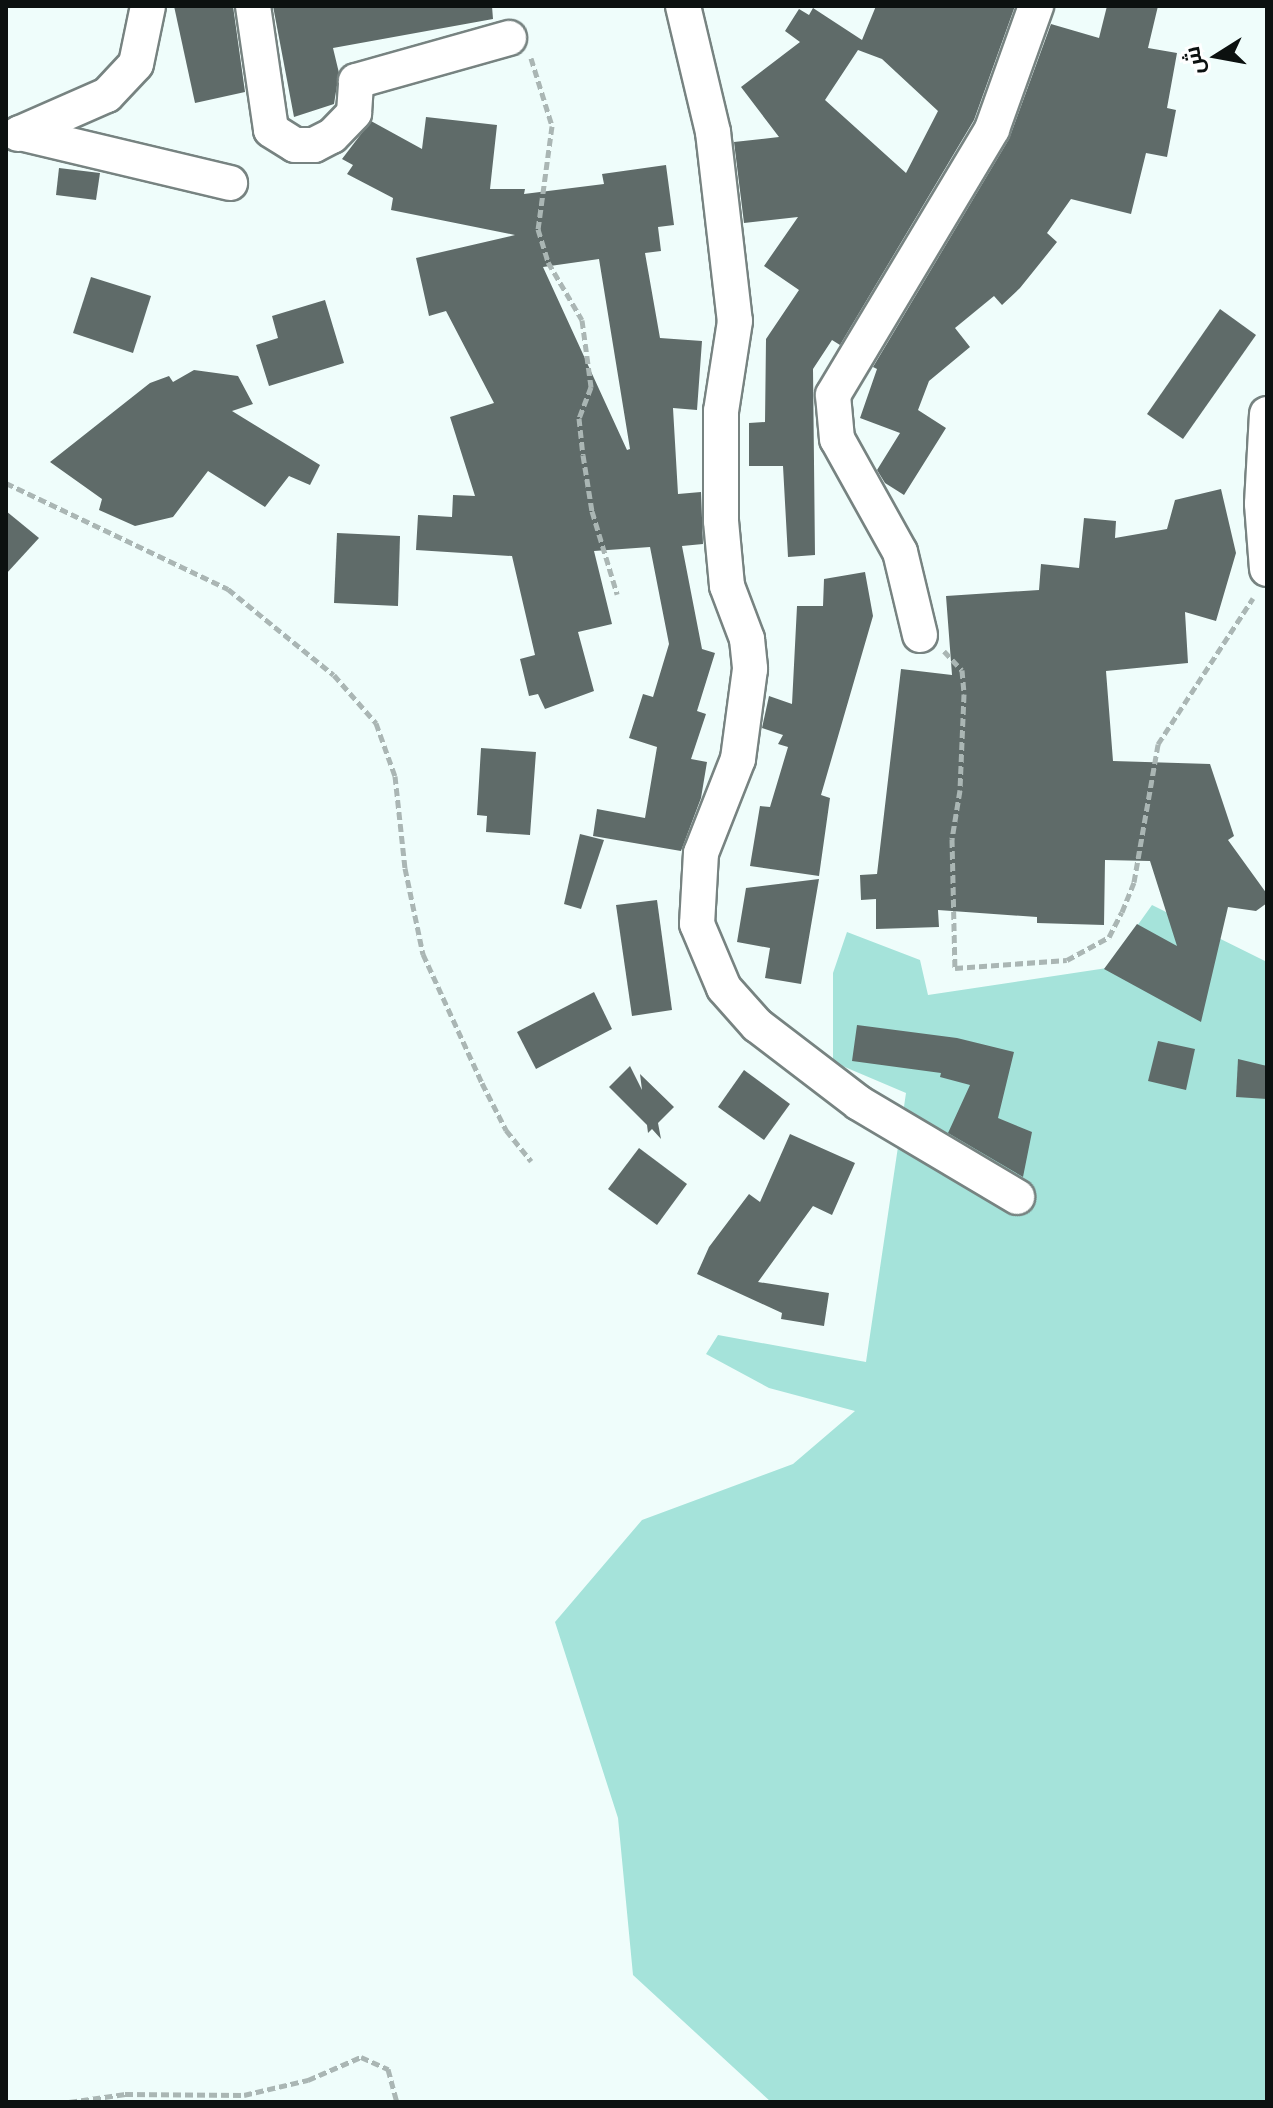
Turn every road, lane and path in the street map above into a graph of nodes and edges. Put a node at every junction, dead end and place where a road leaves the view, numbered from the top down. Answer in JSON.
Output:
{"nodes":[{"id":1,"x":148,"y":6,"type":"edge"},
{"id":2,"x":253,"y":6,"type":"edge"},
{"id":3,"x":683,"y":6,"type":"edge"},
{"id":4,"x":1036,"y":6,"type":"edge"},
{"id":5,"x":509,"y":38,"type":"joint"},
{"id":6,"x":13,"y":136,"type":"edge"},
{"id":7,"x":230,"y":183,"type":"dead end"},
{"id":8,"x":1267,"y":414,"type":"edge"},
{"id":9,"x":6,"y":483,"type":"edge"},
{"id":10,"x":1262,"y":580,"type":"edge"},
{"id":11,"x":617,"y":594,"type":"dead end"},
{"id":12,"x":920,"y":635,"type":"joint"},
{"id":13,"x":531,"y":1161,"type":"dead end"},
{"id":14,"x":1017,"y":1197,"type":"dead end"},
{"id":15,"x":69,"y":2102,"type":"edge"},
{"id":16,"x":397,"y":2102,"type":"edge"}],
"edges":[{"from":1,"to":6,"type":"street"},
{"from":2,"to":5,"type":"street"},
{"from":3,"to":14,"type":"street"},
{"from":4,"to":12,"type":"street"},
{"from":5,"to":11,"type":"path"},
{"from":6,"to":7,"type":"street"},
{"from":8,"to":10,"type":"street"},
{"from":9,"to":13,"type":"path"},
{"from":10,"to":12,"type":"path"},
{"from":15,"to":16,"type":"path"}]}
